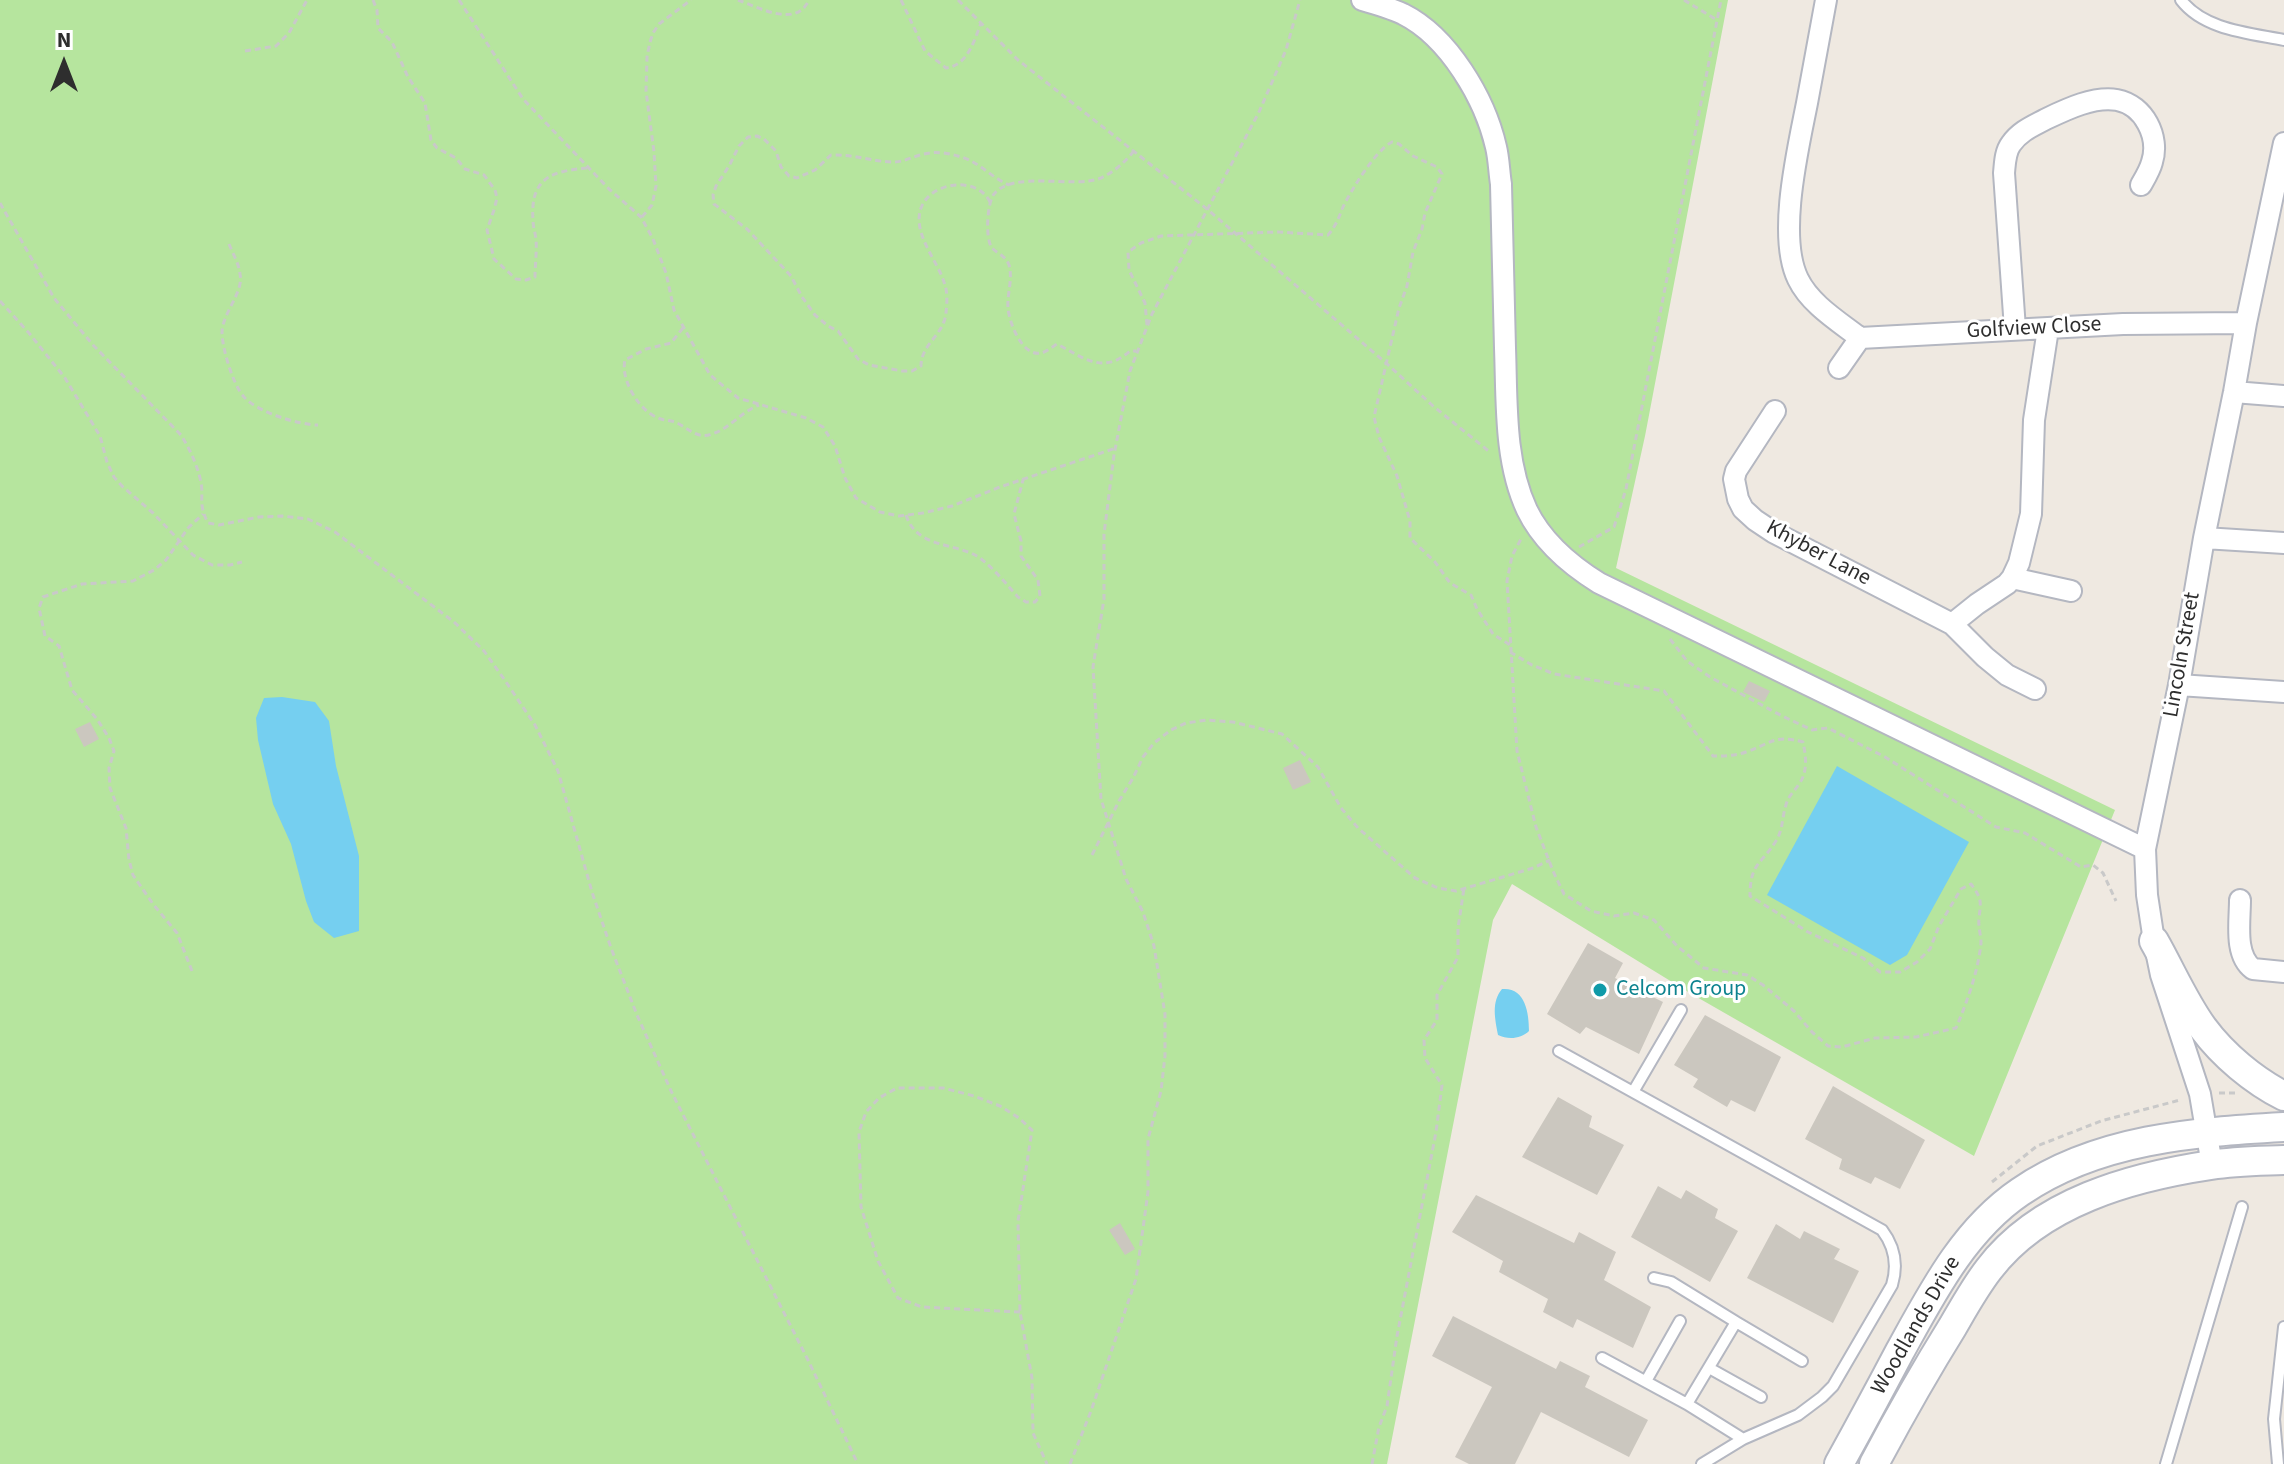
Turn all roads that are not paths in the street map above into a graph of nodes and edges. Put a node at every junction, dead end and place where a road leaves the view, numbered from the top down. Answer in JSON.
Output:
{"nodes":[{"id":1,"x":1362,"y":0,"type":"edge"},
{"id":2,"x":1826,"y":0,"type":"edge"},
{"id":3,"x":2181,"y":0,"type":"edge"},
{"id":4,"x":2284,"y":40,"type":"edge"},
{"id":5,"x":2284,"y":143,"type":"edge"},
{"id":6,"x":2141,"y":185,"type":"dead end"},
{"id":7,"x":2246,"y":323,"type":"junction"},
{"id":8,"x":2015,"y":329,"type":"junction"},
{"id":9,"x":2048,"y":329,"type":"junction"},
{"id":10,"x":1860,"y":338,"type":"junction"},
{"id":11,"x":1839,"y":368,"type":"dead end"},
{"id":12,"x":2234,"y":392,"type":"junction"},
{"id":13,"x":2284,"y":396,"type":"edge"},
{"id":14,"x":1775,"y":411,"type":"dead end"},
{"id":15,"x":2204,"y":538,"type":"junction"},
{"id":16,"x":2284,"y":543,"type":"edge"},
{"id":17,"x":2012,"y":578,"type":"junction"},
{"id":18,"x":2071,"y":591,"type":"dead end"},
{"id":19,"x":1952,"y":624,"type":"junction"},
{"id":20,"x":2179,"y":685,"type":"junction"},
{"id":21,"x":2035,"y":689,"type":"dead end"},
{"id":22,"x":2284,"y":692,"type":"edge"},
{"id":23,"x":2145,"y":849,"type":"junction"},
{"id":24,"x":2240,"y":900,"type":"dead end"},
{"id":25,"x":2154,"y":941,"type":"junction"},
{"id":26,"x":2284,"y":972,"type":"edge"},
{"id":27,"x":1681,"y":1010,"type":"dead end"},
{"id":28,"x":1559,"y":1051,"type":"dead end"},
{"id":29,"x":1633,"y":1092,"type":"junction"},
{"id":30,"x":2284,"y":1096,"type":"edge"},
{"id":31,"x":2284,"y":1127,"type":"edge"},
{"id":32,"x":2206,"y":1132,"type":"junction"},
{"id":33,"x":2284,"y":1160,"type":"edge"},
{"id":34,"x":2212,"y":1165,"type":"junction"},
{"id":35,"x":2242,"y":1207,"type":"dead end"},
{"id":36,"x":1654,"y":1278,"type":"dead end"},
{"id":37,"x":1680,"y":1321,"type":"dead end"},
{"id":38,"x":1736,"y":1322,"type":"junction"},
{"id":39,"x":2284,"y":1327,"type":"edge"},
{"id":40,"x":1602,"y":1358,"type":"dead end"},
{"id":41,"x":1802,"y":1361,"type":"dead end"},
{"id":42,"x":1709,"y":1368,"type":"junction"},
{"id":43,"x":1646,"y":1381,"type":"junction"},
{"id":44,"x":1761,"y":1397,"type":"dead end"},
{"id":45,"x":1687,"y":1404,"type":"junction"},
{"id":46,"x":1906,"y":1406,"type":"junction"},
{"id":47,"x":1743,"y":1439,"type":"junction"},
{"id":48,"x":1702,"y":1464,"type":"edge"},
{"id":49,"x":1839,"y":1464,"type":"edge"},
{"id":50,"x":1874,"y":1464,"type":"edge"},
{"id":51,"x":1887,"y":1464,"type":"edge"},
{"id":52,"x":2166,"y":1464,"type":"edge"},
{"id":53,"x":2278,"y":1464,"type":"edge"}],
"edges":[{"from":1,"to":23,"type":"street"},
{"from":2,"to":10,"type":"street"},
{"from":3,"to":4,"type":"lane"},
{"from":5,"to":7,"type":"street","name":"Lincoln Street"},
{"from":6,"to":8,"type":"street"},
{"from":7,"to":9,"type":"street","name":"Golfview Close"},
{"from":7,"to":12,"type":"street","name":"Lincoln Street"},
{"from":8,"to":9,"type":"street","name":"Golfview Close"},
{"from":8,"to":10,"type":"street","name":"Golfview Close"},
{"from":9,"to":17,"type":"street"},
{"from":10,"to":11,"type":"street"},
{"from":12,"to":13,"type":"street"},
{"from":12,"to":15,"type":"street","name":"Lincoln Street"},
{"from":14,"to":19,"type":"street","name":"Khyber Lane"},
{"from":15,"to":16,"type":"street"},
{"from":15,"to":20,"type":"street","name":"Lincoln Street"},
{"from":17,"to":18,"type":"street"},
{"from":17,"to":19,"type":"street"},
{"from":19,"to":21,"type":"street","name":"Khyber Lane"},
{"from":20,"to":22,"type":"street"},
{"from":20,"to":23,"type":"street","name":"Lincoln Street"},
{"from":23,"to":25,"type":"street","name":"Lincoln Street"},
{"from":24,"to":26,"type":"street"},
{"from":25,"to":30,"type":"main road"},
{"from":25,"to":32,"type":"street","name":"Lincoln Street"},
{"from":27,"to":29,"type":"lane"},
{"from":28,"to":29,"type":"lane"},
{"from":29,"to":47,"type":"lane"},
{"from":31,"to":32,"type":"main road","name":"Woodlands Drive"},
{"from":32,"to":34,"type":"street","name":"Lincoln Street"},
{"from":32,"to":49,"type":"main road","name":"Woodlands Drive"},
{"from":33,"to":34,"type":"main road","name":"Woodlands Drive"},
{"from":34,"to":46,"type":"main road","name":"Woodlands Drive"},
{"from":35,"to":52,"type":"lane"},
{"from":36,"to":38,"type":"lane"},
{"from":37,"to":43,"type":"lane"},
{"from":38,"to":41,"type":"lane"},
{"from":38,"to":42,"type":"lane"},
{"from":39,"to":53,"type":"lane"},
{"from":40,"to":43,"type":"lane"},
{"from":42,"to":44,"type":"lane"},
{"from":42,"to":45,"type":"lane"},
{"from":43,"to":45,"type":"lane"},
{"from":45,"to":47,"type":"lane"},
{"from":46,"to":50,"type":"main road","name":"Woodlands Drive"},
{"from":46,"to":51,"type":"main road"},
{"from":47,"to":48,"type":"lane"}]}
